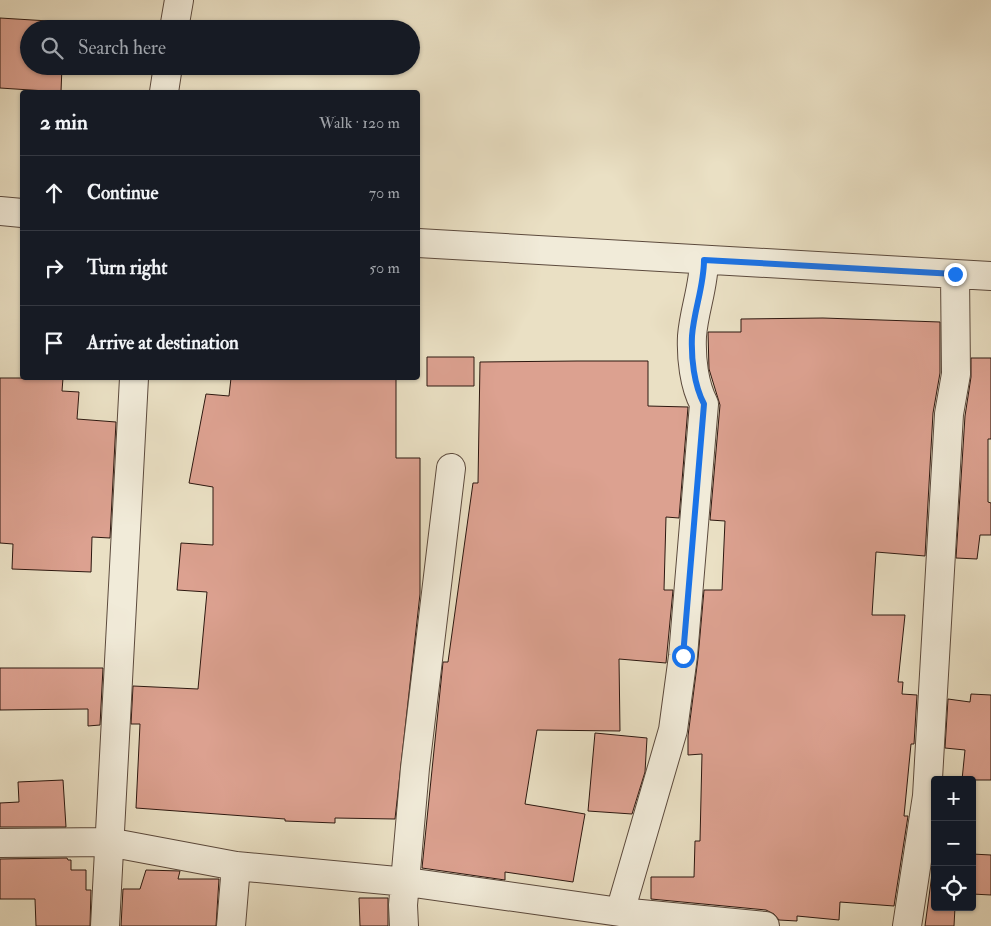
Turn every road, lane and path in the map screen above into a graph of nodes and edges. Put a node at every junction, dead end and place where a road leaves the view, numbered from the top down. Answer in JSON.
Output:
{"nodes":[{"id":1,"x":178,"y":0,"type":"edge"},
{"id":2,"x":175,"y":20,"type":"edge"},
{"id":3,"x":167,"y":75,"type":"edge"},
{"id":4,"x":164,"y":90,"type":"edge"},
{"id":5,"x":0,"y":211,"type":"edge"},
{"id":6,"x":20,"y":213,"type":"edge"},
{"id":7,"x":420,"y":243,"type":"edge"},
{"id":8,"x":704,"y":260,"type":"junction"},
{"id":9,"x":955,"y":274,"type":"junction"},
{"id":10,"x":991,"y":276,"type":"edge"},
{"id":11,"x":134,"y":380,"type":"edge"},
{"id":12,"x":452,"y":468,"type":"dead end"},
{"id":13,"x":108,"y":842,"type":"junction"},
{"id":14,"x":0,"y":843,"type":"edge"},
{"id":15,"x":236,"y":866,"type":"junction"},
{"id":16,"x":407,"y":882,"type":"junction"},
{"id":17,"x":620,"y":912,"type":"junction"},
{"id":18,"x":664,"y":921,"type":"edge"},
{"id":19,"x":105,"y":926,"type":"edge"},
{"id":20,"x":231,"y":926,"type":"edge"},
{"id":21,"x":404,"y":926,"type":"edge"},
{"id":22,"x":765,"y":926,"type":"edge"},
{"id":23,"x":907,"y":926,"type":"edge"}],
"edges":[{"from":1,"to":2,"type":"street"},
{"from":3,"to":4,"type":"street"},
{"from":5,"to":6,"type":"street"},
{"from":7,"to":8,"type":"street"},
{"from":8,"to":9,"type":"street"},
{"from":8,"to":17,"type":"street"},
{"from":9,"to":10,"type":"street"},
{"from":9,"to":23,"type":"street"},
{"from":11,"to":13,"type":"street"},
{"from":12,"to":16,"type":"street"},
{"from":13,"to":14,"type":"street"},
{"from":13,"to":15,"type":"street"},
{"from":13,"to":19,"type":"street"},
{"from":15,"to":16,"type":"street"},
{"from":15,"to":20,"type":"street"},
{"from":16,"to":17,"type":"street"},
{"from":16,"to":21,"type":"street"},
{"from":17,"to":18,"type":"street"},
{"from":18,"to":22,"type":"street"}]}
